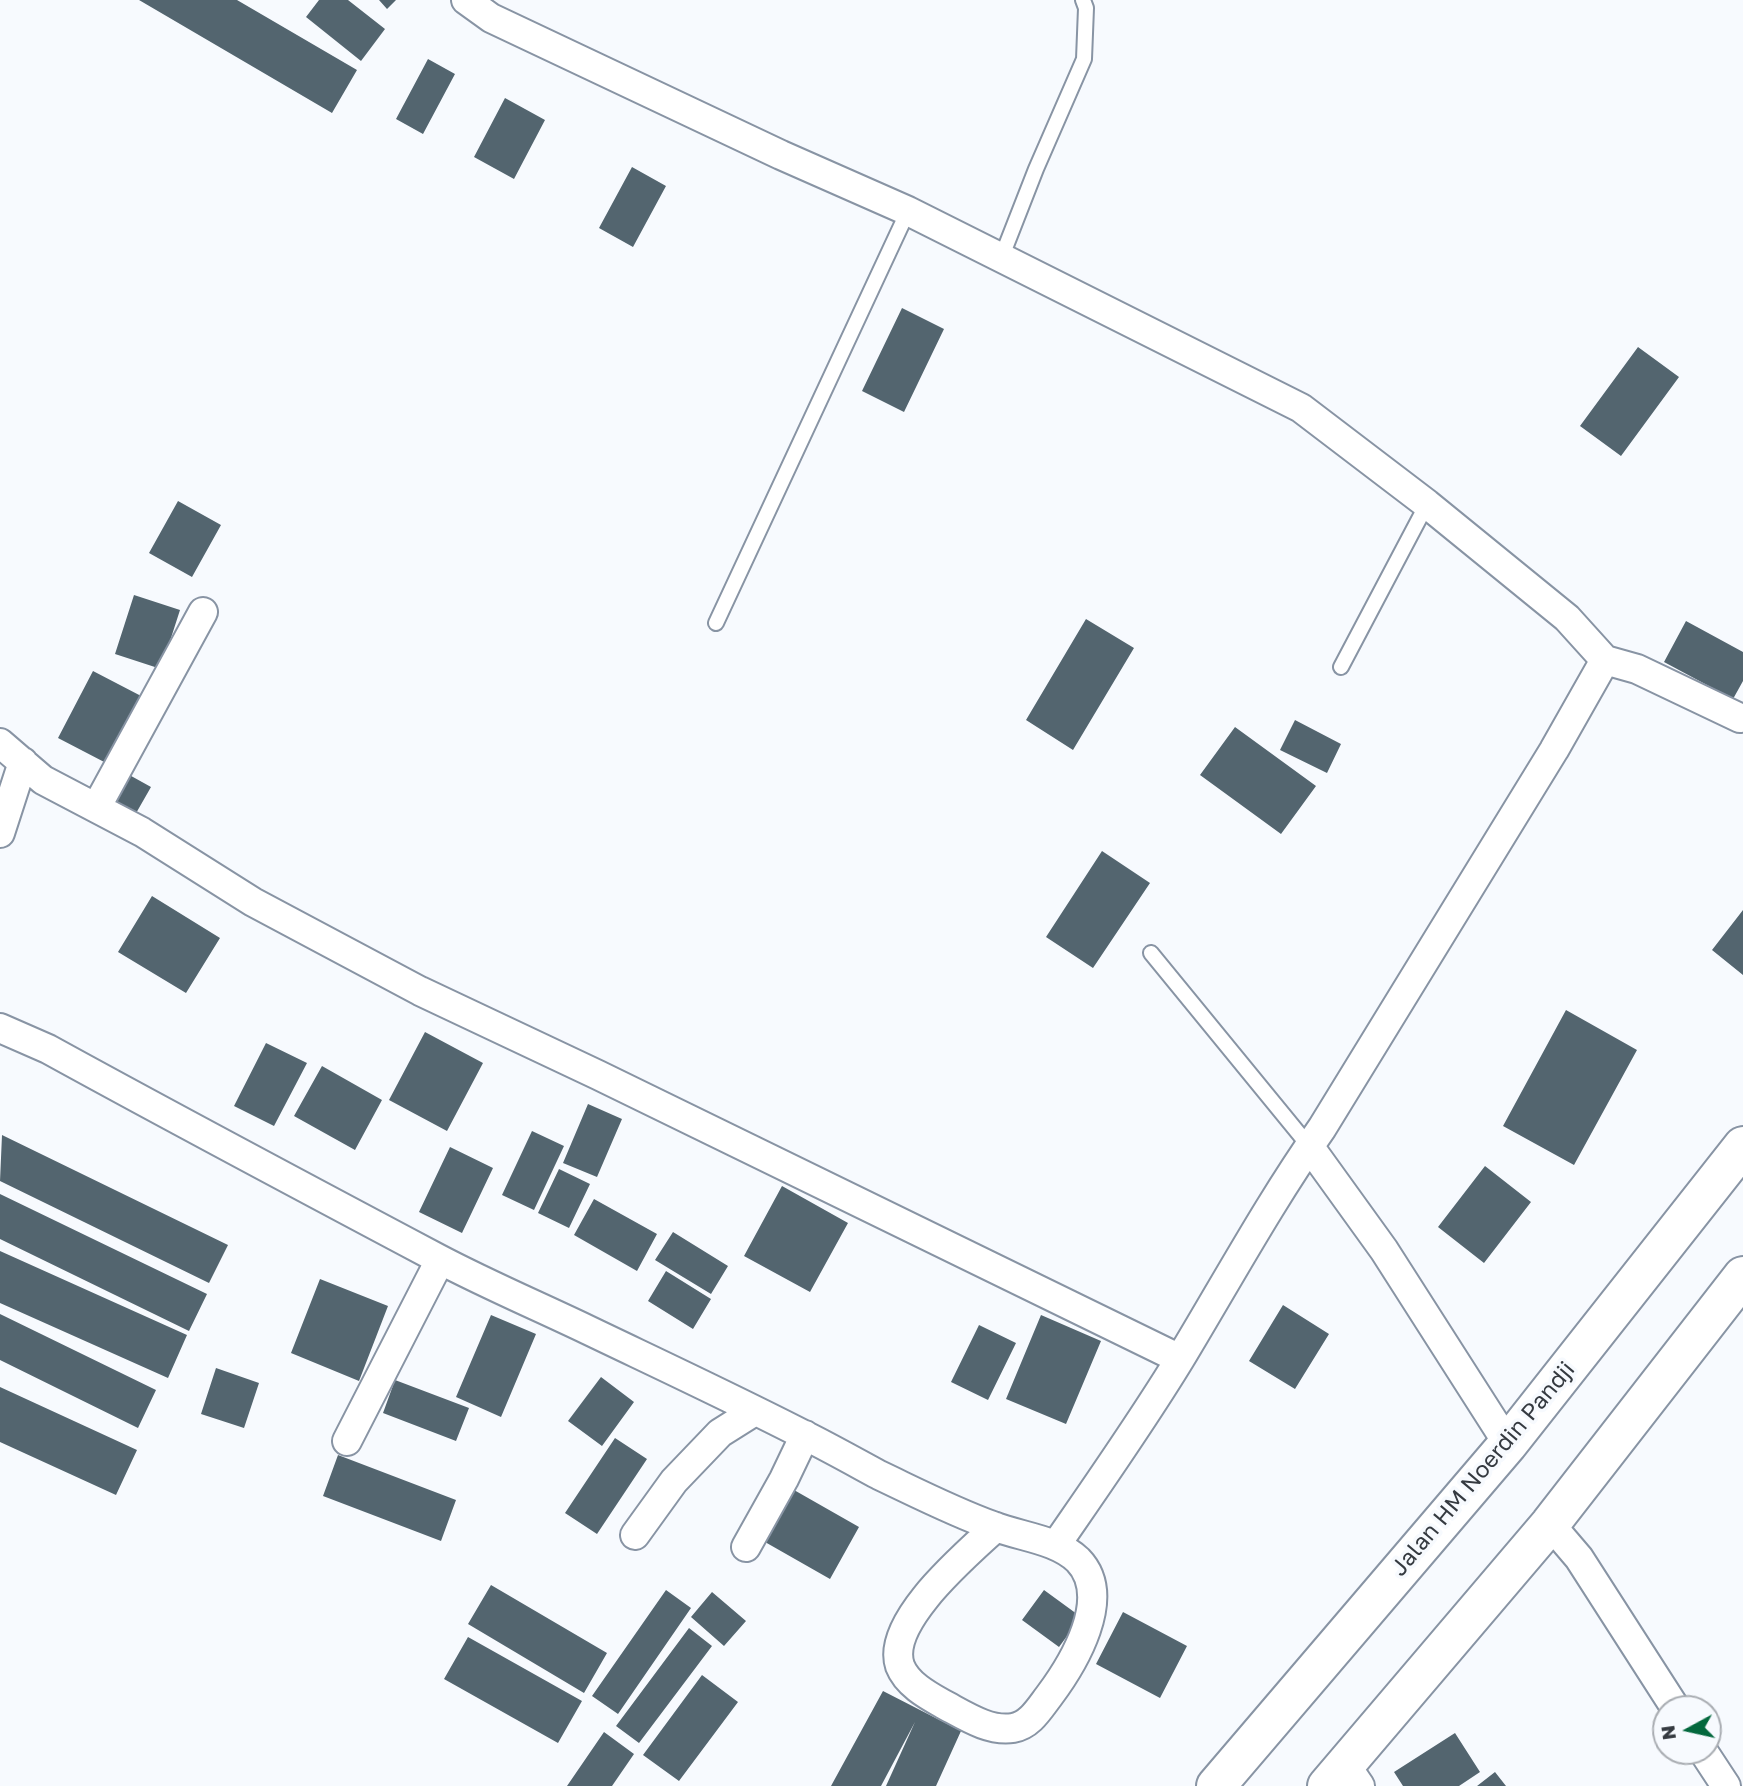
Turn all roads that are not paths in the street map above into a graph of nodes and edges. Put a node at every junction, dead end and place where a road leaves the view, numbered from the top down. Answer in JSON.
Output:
{"nodes":[{"id":1,"x":466,"y":0,"type":"edge"},
{"id":2,"x":1083,"y":0,"type":"edge"},
{"id":3,"x":908,"y":211,"type":"junction"},
{"id":4,"x":1002,"y":256,"type":"junction"},
{"id":5,"x":1427,"y":505,"type":"junction"},
{"id":6,"x":203,"y":612,"type":"dead end"},
{"id":7,"x":716,"y":623,"type":"dead end"},
{"id":8,"x":1605,"y":660,"type":"junction"},
{"id":9,"x":1340,"y":667,"type":"dead end"},
{"id":10,"x":1740,"y":718,"type":"dead end"},
{"id":11,"x":0,"y":743,"type":"edge"},
{"id":12,"x":23,"y":762,"type":"junction"},
{"id":13,"x":96,"y":808,"type":"junction"},
{"id":14,"x":0,"y":833,"type":"edge"},
{"id":15,"x":1151,"y":953,"type":"dead end"},
{"id":16,"x":0,"y":1028,"type":"edge"},
{"id":17,"x":1310,"y":1146,"type":"junction"},
{"id":18,"x":1743,"y":1146,"type":"edge"},
{"id":19,"x":440,"y":1260,"type":"junction"},
{"id":20,"x":1743,"y":1276,"type":"edge"},
{"id":21,"x":1180,"y":1359,"type":"junction"},
{"id":22,"x":755,"y":1411,"type":"junction"},
{"id":23,"x":805,"y":1435,"type":"junction"},
{"id":24,"x":347,"y":1441,"type":"dead end"},
{"id":25,"x":1508,"y":1444,"type":"junction"},
{"id":26,"x":1550,"y":1524,"type":"junction"},
{"id":27,"x":996,"y":1527,"type":"junction"},
{"id":28,"x":635,"y":1535,"type":"dead end"},
{"id":29,"x":1056,"y":1545,"type":"junction"},
{"id":30,"x":747,"y":1547,"type":"dead end"},
{"id":31,"x":1667,"y":1695,"type":"edge"},
{"id":32,"x":1712,"y":1765,"type":"edge"},
{"id":33,"x":1344,"y":1779,"type":"edge"},
{"id":34,"x":1216,"y":1786,"type":"edge"},
{"id":35,"x":1726,"y":1786,"type":"edge"}],
"edges":[{"from":1,"to":3,"type":"street"},
{"from":2,"to":4,"type":"lane"},
{"from":3,"to":4,"type":"street"},
{"from":3,"to":7,"type":"lane"},
{"from":4,"to":5,"type":"street"},
{"from":5,"to":8,"type":"street"},
{"from":5,"to":9,"type":"lane"},
{"from":6,"to":13,"type":"street"},
{"from":8,"to":10,"type":"street"},
{"from":8,"to":17,"type":"street"},
{"from":11,"to":12,"type":"street"},
{"from":12,"to":13,"type":"street"},
{"from":12,"to":14,"type":"street"},
{"from":13,"to":21,"type":"street"},
{"from":15,"to":17,"type":"lane"},
{"from":16,"to":19,"type":"street"},
{"from":17,"to":21,"type":"street"},
{"from":17,"to":25,"type":"street"},
{"from":18,"to":25,"type":"main road","name":"Jalan HM Noerdin Pandji"},
{"from":19,"to":22,"type":"street"},
{"from":19,"to":24,"type":"street"},
{"from":20,"to":26,"type":"main road"},
{"from":21,"to":29,"type":"street"},
{"from":22,"to":23,"type":"street"},
{"from":22,"to":28,"type":"street"},
{"from":23,"to":27,"type":"street"},
{"from":23,"to":30,"type":"street"},
{"from":25,"to":34,"type":"main road","name":"Jalan HM Noerdin Pandji"},
{"from":26,"to":31,"type":"street"},
{"from":26,"to":33,"type":"main road"},
{"from":27,"to":29,"type":"street"},
{"from":27,"to":29,"type":"street"},
{"from":32,"to":35,"type":"street"}]}
